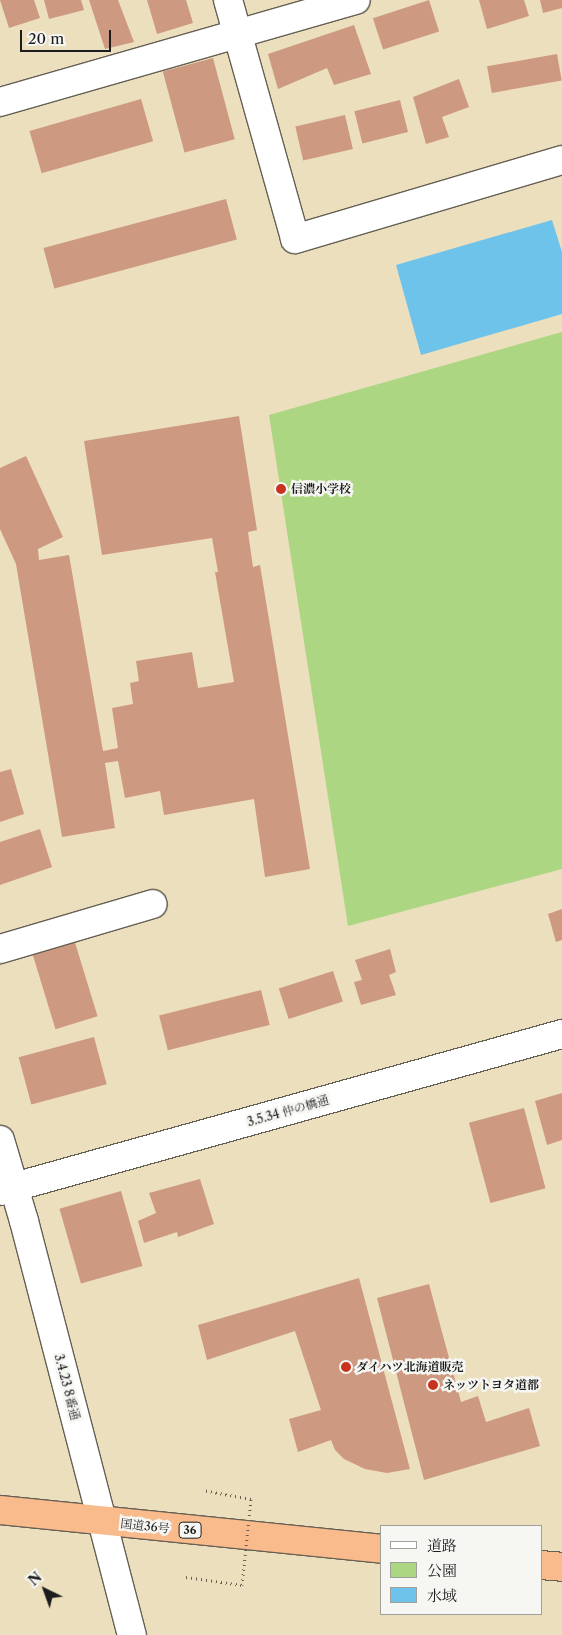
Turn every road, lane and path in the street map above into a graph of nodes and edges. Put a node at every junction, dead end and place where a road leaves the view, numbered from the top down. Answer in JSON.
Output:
{"nodes":[{"id":1,"x":228,"y":0,"type":"edge"},
{"id":2,"x":356,"y":0,"type":"edge"},
{"id":3,"x":238,"y":34,"type":"junction"},
{"id":4,"x":0,"y":102,"type":"edge"},
{"id":5,"x":562,"y":160,"type":"edge"},
{"id":6,"x":153,"y":904,"type":"dead end"},
{"id":7,"x":0,"y":949,"type":"edge"},
{"id":8,"x":562,"y":1034,"type":"edge"},
{"id":9,"x":0,"y":1140,"type":"edge"},
{"id":10,"x":7,"y":1190,"type":"edge"},
{"id":11,"x":203,"y":1490,"type":"dead end"},
{"id":12,"x":0,"y":1510,"type":"edge"},
{"id":13,"x":103,"y":1522,"type":"junction"},
{"id":14,"x":380,"y":1549,"type":"edge"},
{"id":15,"x":542,"y":1565,"type":"edge"},
{"id":16,"x":562,"y":1568,"type":"edge"},
{"id":17,"x":186,"y":1577,"type":"dead end"},
{"id":18,"x":132,"y":1635,"type":"edge"}],
"edges":[{"from":1,"to":3,"type":"street"},
{"from":2,"to":3,"type":"street"},
{"from":3,"to":4,"type":"street"},
{"from":3,"to":5,"type":"street"},
{"from":6,"to":7,"type":"street"},
{"from":8,"to":10,"type":"street","name":"3.5.34 仲の橋通"},
{"from":9,"to":10,"type":"street","name":"3.4.23 8番通"},
{"from":10,"to":13,"type":"street","name":"3.4.23 8番通"},
{"from":11,"to":17,"type":"path","bridge":true},
{"from":12,"to":13,"type":"highway","name":"国道36号","number":"36"},
{"from":13,"to":14,"type":"highway","name":"国道36号","number":"36"},
{"from":13,"to":18,"type":"street","name":"3.4.23 8番通"},
{"from":15,"to":16,"type":"highway"}]}
